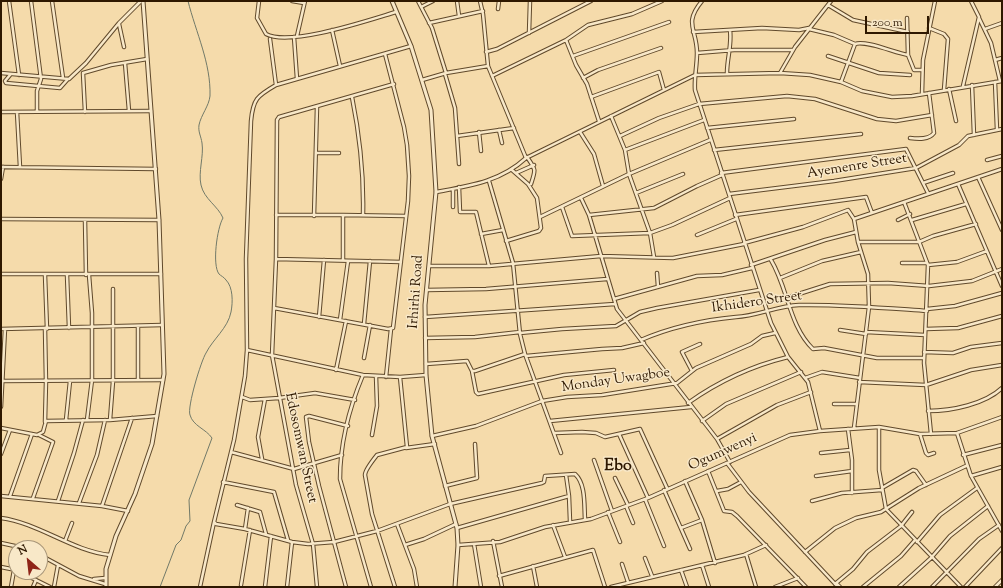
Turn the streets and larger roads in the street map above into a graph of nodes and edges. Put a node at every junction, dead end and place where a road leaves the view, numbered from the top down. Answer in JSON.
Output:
{"nodes":[{"id":1,"x":9,"y":1,"type":"edge"},
{"id":2,"x":31,"y":1,"type":"edge"},
{"id":3,"x":52,"y":1,"type":"edge"},
{"id":4,"x":142,"y":1,"type":"edge"},
{"id":5,"x":259,"y":1,"type":"edge"},
{"id":6,"x":292,"y":1,"type":"edge"},
{"id":7,"x":392,"y":1,"type":"edge"},
{"id":8,"x":418,"y":1,"type":"edge"},
{"id":9,"x":432,"y":1,"type":"edge"},
{"id":10,"x":457,"y":1,"type":"edge"},
{"id":11,"x":480,"y":1,"type":"edge"},
{"id":12,"x":499,"y":1,"type":"edge"},
{"id":13,"x":530,"y":1,"type":"edge"},
{"id":14,"x":592,"y":1,"type":"edge"},
{"id":15,"x":662,"y":1,"type":"edge"},
{"id":16,"x":702,"y":1,"type":"edge"},
{"id":17,"x":831,"y":1,"type":"edge"},
{"id":18,"x":935,"y":1,"type":"edge"},
{"id":19,"x":971,"y":1,"type":"edge"},
{"id":20,"x":304,"y":2,"type":"edge"},
{"id":21,"x":828,"y":5,"type":"junction"},
{"id":22,"x":421,"y":7,"type":"junction"},
{"id":23,"x":498,"y":9,"type":"dead end"},
{"id":24,"x":483,"y":11,"type":"junction"},
{"id":25,"x":396,"y":12,"type":"junction"},
{"id":26,"x":459,"y":16,"type":"junction"},
{"id":27,"x":979,"y":17,"type":"junction"},
{"id":28,"x":907,"y":18,"type":"dead end"},
{"id":29,"x":669,"y":22,"type":"dead end"},
{"id":30,"x":119,"y":23,"type":"junction"},
{"id":31,"x":429,"y":23,"type":"junction"},
{"id":32,"x":1002,"y":23,"type":"edge"},
{"id":33,"x":929,"y":28,"type":"junction"},
{"id":34,"x":809,"y":29,"type":"junction"},
{"id":35,"x":985,"y":29,"type":"junction"},
{"id":36,"x":332,"y":30,"type":"junction"},
{"id":37,"x":730,"y":30,"type":"junction"},
{"id":38,"x":693,"y":32,"type":"junction"},
{"id":39,"x":908,"y":32,"type":"junction"},
{"id":40,"x":529,"y":33,"type":"junction"},
{"id":41,"x":298,"y":36,"type":"junction"},
{"id":42,"x":294,"y":38,"type":"junction"},
{"id":43,"x":270,"y":40,"type":"dead end"},
{"id":44,"x":566,"y":40,"type":"junction"},
{"id":45,"x":855,"y":44,"type":"junction"},
{"id":46,"x":411,"y":46,"type":"junction"},
{"id":47,"x":124,"y":47,"type":"dead end"},
{"id":48,"x":662,"y":48,"type":"dead end"},
{"id":49,"x":730,"y":50,"type":"junction"},
{"id":50,"x":793,"y":50,"type":"junction"},
{"id":51,"x":486,"y":52,"type":"junction"},
{"id":52,"x":697,"y":53,"type":"junction"},
{"id":53,"x":386,"y":54,"type":"junction"},
{"id":54,"x":908,"y":55,"type":"junction"},
{"id":55,"x":573,"y":56,"type":"junction"},
{"id":56,"x":828,"y":56,"type":"dead end"},
{"id":57,"x":1002,"y":58,"type":"edge"},
{"id":58,"x":148,"y":59,"type":"junction"},
{"id":59,"x":995,"y":60,"type":"junction"},
{"id":60,"x":126,"y":63,"type":"junction"},
{"id":61,"x":847,"y":63,"type":"junction"},
{"id":62,"x":340,"y":66,"type":"junction"},
{"id":63,"x":488,"y":66,"type":"junction"},
{"id":64,"x":922,"y":70,"type":"junction"},
{"id":65,"x":1,"y":73,"type":"edge"},
{"id":66,"x":727,"y":73,"type":"junction"},
{"id":67,"x":780,"y":73,"type":"junction"},
{"id":68,"x":446,"y":74,"type":"junction"},
{"id":69,"x":10,"y":75,"type":"junction"},
{"id":70,"x":19,"y":75,"type":"junction"},
{"id":71,"x":695,"y":75,"type":"junction"},
{"id":72,"x":910,"y":75,"type":"dead end"},
{"id":73,"x":40,"y":76,"type":"junction"},
{"id":74,"x":492,"y":76,"type":"junction"},
{"id":75,"x":63,"y":78,"type":"junction"},
{"id":76,"x":583,"y":78,"type":"junction"},
{"id":77,"x":69,"y":79,"type":"junction"},
{"id":78,"x":297,"y":79,"type":"junction"},
{"id":79,"x":422,"y":80,"type":"junction"},
{"id":80,"x":1001,"y":81,"type":"edge"},
{"id":81,"x":841,"y":82,"type":"junction"},
{"id":82,"x":995,"y":82,"type":"junction"},
{"id":83,"x":394,"y":84,"type":"junction"},
{"id":84,"x":276,"y":85,"type":"junction"},
{"id":85,"x":972,"y":85,"type":"junction"},
{"id":86,"x":963,"y":86,"type":"junction"},
{"id":87,"x":40,"y":87,"type":"junction"},
{"id":88,"x":949,"y":89,"type":"junction"},
{"id":89,"x":944,"y":90,"type":"junction"},
{"id":90,"x":664,"y":91,"type":"junction"},
{"id":91,"x":929,"y":93,"type":"junction"},
{"id":92,"x":922,"y":94,"type":"junction"},
{"id":93,"x":352,"y":97,"type":"junction"},
{"id":94,"x":591,"y":97,"type":"junction"},
{"id":95,"x":699,"y":104,"type":"junction"},
{"id":96,"x":317,"y":107,"type":"junction"},
{"id":97,"x":129,"y":111,"type":"junction"},
{"id":98,"x":151,"y":111,"type":"junction"},
{"id":99,"x":1,"y":112,"type":"edge"},
{"id":100,"x":17,"y":112,"type":"junction"},
{"id":101,"x":37,"y":112,"type":"junction"},
{"id":102,"x":85,"y":112,"type":"junction"},
{"id":103,"x":932,"y":115,"type":"junction"},
{"id":104,"x":611,"y":116,"type":"junction"},
{"id":105,"x":794,"y":119,"type":"dead end"},
{"id":106,"x":704,"y":120,"type":"junction"},
{"id":107,"x":599,"y":121,"type":"junction"},
{"id":108,"x":956,"y":121,"type":"dead end"},
{"id":109,"x":514,"y":128,"type":"junction"},
{"id":110,"x":707,"y":128,"type":"junction"},
{"id":111,"x":499,"y":130,"type":"junction"},
{"id":112,"x":997,"y":130,"type":"junction"},
{"id":113,"x":1002,"y":130,"type":"edge"},
{"id":114,"x":479,"y":132,"type":"junction"},
{"id":115,"x":580,"y":132,"type":"junction"},
{"id":116,"x":861,"y":134,"type":"dead end"},
{"id":117,"x":974,"y":135,"type":"junction"},
{"id":118,"x":457,"y":136,"type":"junction"},
{"id":119,"x":620,"y":136,"type":"junction"},
{"id":120,"x":910,"y":138,"type":"dead end"},
{"id":121,"x":710,"y":140,"type":"junction"},
{"id":122,"x":502,"y":142,"type":"dead end"},
{"id":123,"x":624,"y":150,"type":"junction"},
{"id":124,"x":714,"y":150,"type":"junction"},
{"id":125,"x":481,"y":151,"type":"dead end"},
{"id":126,"x":316,"y":153,"type":"junction"},
{"id":127,"x":338,"y":154,"type":"dead end"},
{"id":128,"x":1002,"y":156,"type":"edge"},
{"id":129,"x":526,"y":158,"type":"junction"},
{"id":130,"x":987,"y":160,"type":"dead end"},
{"id":131,"x":459,"y":164,"type":"dead end"},
{"id":132,"x":534,"y":165,"type":"junction"},
{"id":133,"x":2,"y":167,"type":"edge"},
{"id":134,"x":20,"y":167,"type":"junction"},
{"id":135,"x":916,"y":168,"type":"junction"},
{"id":136,"x":156,"y":169,"type":"junction"},
{"id":137,"x":1002,"y":169,"type":"edge"},
{"id":138,"x":512,"y":170,"type":"junction"},
{"id":139,"x":516,"y":173,"type":"junction"},
{"id":140,"x":953,"y":173,"type":"dead end"},
{"id":141,"x":629,"y":174,"type":"junction"},
{"id":142,"x":683,"y":174,"type":"dead end"},
{"id":143,"x":722,"y":174,"type":"junction"},
{"id":144,"x":978,"y":177,"type":"junction"},
{"id":145,"x":1,"y":179,"type":"edge"},
{"id":146,"x":489,"y":181,"type":"junction"},
{"id":147,"x":923,"y":183,"type":"junction"},
{"id":148,"x":531,"y":184,"type":"dead end"},
{"id":149,"x":958,"y":184,"type":"junction"},
{"id":150,"x":603,"y":186,"type":"junction"},
{"id":151,"x":459,"y":188,"type":"junction"},
{"id":152,"x":453,"y":189,"type":"junction"},
{"id":153,"x":436,"y":192,"type":"junction"},
{"id":154,"x":636,"y":193,"type":"junction"},
{"id":155,"x":928,"y":193,"type":"junction"},
{"id":156,"x":729,"y":194,"type":"junction"},
{"id":157,"x":582,"y":198,"type":"junction"},
{"id":158,"x":730,"y":198,"type":"junction"},
{"id":159,"x":904,"y":202,"type":"junction"},
{"id":160,"x":966,"y":204,"type":"junction"},
{"id":161,"x":453,"y":207,"type":"dead end"},
{"id":162,"x":562,"y":207,"type":"junction"},
{"id":163,"x":643,"y":210,"type":"junction"},
{"id":164,"x":872,"y":213,"type":"junction"},
{"id":165,"x":910,"y":214,"type":"junction"},
{"id":166,"x":276,"y":215,"type":"junction"},
{"id":167,"x":343,"y":215,"type":"junction"},
{"id":168,"x":363,"y":215,"type":"junction"},
{"id":169,"x":589,"y":215,"type":"junction"},
{"id":170,"x":735,"y":215,"type":"junction"},
{"id":171,"x":314,"y":216,"type":"junction"},
{"id":172,"x":406,"y":216,"type":"junction"},
{"id":173,"x":540,"y":217,"type":"junction"},
{"id":174,"x":1,"y":219,"type":"edge"},
{"id":175,"x":736,"y":219,"type":"junction"},
{"id":176,"x":854,"y":219,"type":"junction"},
{"id":177,"x":85,"y":220,"type":"junction"},
{"id":178,"x":159,"y":220,"type":"junction"},
{"id":179,"x":898,"y":220,"type":"dead end"},
{"id":180,"x":912,"y":220,"type":"junction"},
{"id":181,"x":976,"y":224,"type":"junction"},
{"id":182,"x":503,"y":230,"type":"junction"},
{"id":183,"x":1002,"y":230,"type":"edge"},
{"id":184,"x":856,"y":232,"type":"junction"},
{"id":185,"x":650,"y":233,"type":"junction"},
{"id":186,"x":481,"y":234,"type":"junction"},
{"id":187,"x":594,"y":234,"type":"junction"},
{"id":188,"x":697,"y":235,"type":"dead end"},
{"id":189,"x":506,"y":241,"type":"junction"},
{"id":190,"x":858,"y":242,"type":"junction"},
{"id":191,"x":919,"y":242,"type":"junction"},
{"id":192,"x":744,"y":243,"type":"junction"},
{"id":193,"x":987,"y":251,"type":"junction"},
{"id":194,"x":862,"y":252,"type":"junction"},
{"id":195,"x":601,"y":256,"type":"junction"},
{"id":196,"x":654,"y":257,"type":"junction"},
{"id":197,"x":276,"y":259,"type":"junction"},
{"id":198,"x":324,"y":260,"type":"junction"},
{"id":199,"x":343,"y":260,"type":"junction"},
{"id":200,"x":348,"y":260,"type":"junction"},
{"id":201,"x":771,"y":260,"type":"junction"},
{"id":202,"x":370,"y":261,"type":"junction"},
{"id":203,"x":401,"y":262,"type":"junction"},
{"id":204,"x":513,"y":263,"type":"junction"},
{"id":205,"x":902,"y":263,"type":"dead end"},
{"id":206,"x":928,"y":264,"type":"junction"},
{"id":207,"x":430,"y":266,"type":"junction"},
{"id":208,"x":489,"y":266,"type":"junction"},
{"id":209,"x":752,"y":267,"type":"junction"},
{"id":210,"x":1002,"y":269,"type":"edge"},
{"id":211,"x":995,"y":271,"type":"junction"},
{"id":212,"x":656,"y":273,"type":"dead end"},
{"id":213,"x":1,"y":274,"type":"edge"},
{"id":214,"x":161,"y":274,"type":"junction"},
{"id":215,"x":45,"y":275,"type":"junction"},
{"id":216,"x":67,"y":275,"type":"junction"},
{"id":217,"x":88,"y":275,"type":"junction"},
{"id":218,"x":780,"y":278,"type":"junction"},
{"id":219,"x":607,"y":279,"type":"junction"},
{"id":220,"x":868,"y":285,"type":"junction"},
{"id":221,"x":515,"y":286,"type":"junction"},
{"id":222,"x":929,"y":286,"type":"junction"},
{"id":223,"x":1002,"y":286,"type":"edge"},
{"id":224,"x":658,"y":287,"type":"junction"},
{"id":225,"x":113,"y":289,"type":"dead end"},
{"id":226,"x":427,"y":290,"type":"junction"},
{"id":227,"x":759,"y":290,"type":"junction"},
{"id":228,"x":1002,"y":293,"type":"edge"},
{"id":229,"x":786,"y":298,"type":"junction"},
{"id":230,"x":614,"y":299,"type":"junction"},
{"id":231,"x":614,"y":304,"type":"junction"},
{"id":232,"x":789,"y":306,"type":"junction"},
{"id":233,"x":869,"y":307,"type":"junction"},
{"id":234,"x":274,"y":308,"type":"junction"},
{"id":235,"x":518,"y":309,"type":"junction"},
{"id":236,"x":767,"y":310,"type":"junction"},
{"id":237,"x":927,"y":310,"type":"junction"},
{"id":238,"x":1002,"y":316,"type":"edge"},
{"id":239,"x":319,"y":317,"type":"junction"},
{"id":240,"x":425,"y":317,"type":"junction"},
{"id":241,"x":340,"y":320,"type":"junction"},
{"id":242,"x":346,"y":321,"type":"junction"},
{"id":243,"x":627,"y":321,"type":"junction"},
{"id":244,"x":364,"y":324,"type":"junction"},
{"id":245,"x":163,"y":325,"type":"junction"},
{"id":246,"x":370,"y":325,"type":"junction"},
{"id":247,"x":138,"y":326,"type":"junction"},
{"id":248,"x":92,"y":327,"type":"junction"},
{"id":249,"x":114,"y":327,"type":"junction"},
{"id":250,"x":69,"y":328,"type":"junction"},
{"id":251,"x":1,"y":329,"type":"edge"},
{"id":252,"x":5,"y":329,"type":"junction"},
{"id":253,"x":46,"y":329,"type":"junction"},
{"id":254,"x":391,"y":329,"type":"junction"},
{"id":255,"x":926,"y":329,"type":"junction"},
{"id":256,"x":840,"y":330,"type":"dead end"},
{"id":257,"x":520,"y":332,"type":"junction"},
{"id":258,"x":775,"y":333,"type":"junction"},
{"id":259,"x":866,"y":333,"type":"junction"},
{"id":260,"x":925,"y":335,"type":"junction"},
{"id":261,"x":425,"y":338,"type":"junction"},
{"id":262,"x":643,"y":342,"type":"junction"},
{"id":263,"x":1002,"y":343,"type":"edge"},
{"id":264,"x":700,"y":344,"type":"dead end"},
{"id":265,"x":247,"y":350,"type":"junction"},
{"id":266,"x":924,"y":352,"type":"junction"},
{"id":267,"x":272,"y":355,"type":"junction"},
{"id":268,"x":526,"y":355,"type":"junction"},
{"id":269,"x":862,"y":356,"type":"junction"},
{"id":270,"x":788,"y":357,"type":"junction"},
{"id":271,"x":364,"y":358,"type":"dead end"},
{"id":272,"x":924,"y":358,"type":"junction"},
{"id":273,"x":426,"y":364,"type":"junction"},
{"id":274,"x":1002,"y":365,"type":"edge"},
{"id":275,"x":336,"y":370,"type":"junction"},
{"id":276,"x":614,"y":370,"type":"dead end"},
{"id":277,"x":472,"y":371,"type":"junction"},
{"id":278,"x":692,"y":371,"type":"junction"},
{"id":279,"x":801,"y":372,"type":"junction"},
{"id":280,"x":363,"y":374,"type":"junction"},
{"id":281,"x":426,"y":375,"type":"junction"},
{"id":282,"x":376,"y":376,"type":"junction"},
{"id":283,"x":386,"y":377,"type":"junction"},
{"id":284,"x":400,"y":377,"type":"junction"},
{"id":285,"x":805,"y":378,"type":"junction"},
{"id":286,"x":860,"y":378,"type":"junction"},
{"id":287,"x":92,"y":380,"type":"junction"},
{"id":288,"x":138,"y":380,"type":"junction"},
{"id":289,"x":163,"y":380,"type":"junction"},
{"id":290,"x":535,"y":380,"type":"junction"},
{"id":291,"x":2,"y":381,"type":"edge"},
{"id":292,"x":70,"y":381,"type":"junction"},
{"id":293,"x":113,"y":381,"type":"junction"},
{"id":294,"x":46,"y":382,"type":"junction"},
{"id":295,"x":859,"y":382,"type":"junction"},
{"id":296,"x":674,"y":383,"type":"junction"},
{"id":297,"x":926,"y":385,"type":"junction"},
{"id":298,"x":1002,"y":388,"type":"edge"},
{"id":299,"x":811,"y":392,"type":"junction"},
{"id":300,"x":242,"y":397,"type":"junction"},
{"id":301,"x":279,"y":398,"type":"junction"},
{"id":302,"x":266,"y":399,"type":"junction"},
{"id":303,"x":355,"y":400,"type":"junction"},
{"id":304,"x":542,"y":401,"type":"junction"},
{"id":305,"x":688,"y":403,"type":"junction"},
{"id":306,"x":834,"y":404,"type":"dead end"},
{"id":307,"x":857,"y":404,"type":"junction"},
{"id":308,"x":1,"y":407,"type":"edge"},
{"id":309,"x":691,"y":407,"type":"junction"},
{"id":310,"x":928,"y":411,"type":"junction"},
{"id":311,"x":158,"y":416,"type":"junction"},
{"id":312,"x":1002,"y":417,"type":"edge"},
{"id":313,"x":132,"y":418,"type":"junction"},
{"id":314,"x":66,"y":420,"type":"junction"},
{"id":315,"x":83,"y":420,"type":"junction"},
{"id":316,"x":87,"y":420,"type":"junction"},
{"id":317,"x":105,"y":420,"type":"junction"},
{"id":318,"x":110,"y":420,"type":"junction"},
{"id":319,"x":550,"y":421,"type":"junction"},
{"id":320,"x":702,"y":421,"type":"junction"},
{"id":321,"x":45,"y":422,"type":"junction"},
{"id":322,"x":348,"y":426,"type":"junction"},
{"id":323,"x":879,"y":427,"type":"junction"},
{"id":324,"x":1,"y":428,"type":"edge"},
{"id":325,"x":854,"y":428,"type":"junction"},
{"id":326,"x":848,"y":429,"type":"junction"},
{"id":327,"x":10,"y":430,"type":"junction"},
{"id":328,"x":820,"y":431,"type":"junction"},
{"id":329,"x":555,"y":433,"type":"junction"},
{"id":330,"x":957,"y":433,"type":"junction"},
{"id":331,"x":32,"y":434,"type":"junction"},
{"id":332,"x":619,"y":434,"type":"junction"},
{"id":333,"x":920,"y":434,"type":"junction"},
{"id":334,"x":931,"y":434,"type":"junction"},
{"id":335,"x":39,"y":435,"type":"junction"},
{"id":336,"x":372,"y":435,"type":"dead end"},
{"id":337,"x":432,"y":436,"type":"junction"},
{"id":338,"x":717,"y":439,"type":"junction"},
{"id":339,"x":435,"y":444,"type":"junction"},
{"id":340,"x":475,"y":444,"type":"dead end"},
{"id":341,"x":1002,"y":445,"type":"edge"},
{"id":342,"x":406,"y":448,"type":"junction"},
{"id":343,"x":850,"y":450,"type":"junction"},
{"id":344,"x":231,"y":452,"type":"junction"},
{"id":345,"x":561,"y":453,"type":"dead end"},
{"id":346,"x":821,"y":453,"type":"dead end"},
{"id":347,"x":1,"y":454,"type":"edge"},
{"id":348,"x":934,"y":454,"type":"dead end"},
{"id":349,"x":342,"y":455,"type":"junction"},
{"id":350,"x":963,"y":455,"type":"junction"},
{"id":351,"x":262,"y":459,"type":"junction"},
{"id":352,"x":594,"y":460,"type":"dead end"},
{"id":353,"x":728,"y":462,"type":"junction"},
{"id":354,"x":314,"y":463,"type":"junction"},
{"id":355,"x":966,"y":466,"type":"junction"},
{"id":356,"x":1002,"y":467,"type":"edge"},
{"id":357,"x":294,"y":469,"type":"junction"},
{"id":358,"x":708,"y":471,"type":"junction"},
{"id":359,"x":852,"y":471,"type":"junction"},
{"id":360,"x":566,"y":475,"type":"junction"},
{"id":361,"x":816,"y":476,"type":"dead end"},
{"id":362,"x":971,"y":476,"type":"junction"},
{"id":363,"x":615,"y":478,"type":"dead end"},
{"id":364,"x":685,"y":481,"type":"junction"},
{"id":365,"x":223,"y":482,"type":"junction"},
{"id":366,"x":741,"y":482,"type":"junction"},
{"id":367,"x":926,"y":485,"type":"junction"},
{"id":368,"x":444,"y":486,"type":"junction"},
{"id":369,"x":977,"y":488,"type":"junction"},
{"id":370,"x":666,"y":489,"type":"junction"},
{"id":371,"x":882,"y":489,"type":"junction"},
{"id":372,"x":717,"y":491,"type":"junction"},
{"id":373,"x":852,"y":493,"type":"junction"},
{"id":374,"x":1,"y":496,"type":"edge"},
{"id":375,"x":10,"y":496,"type":"junction"},
{"id":376,"x":569,"y":496,"type":"junction"},
{"id":377,"x":33,"y":498,"type":"junction"},
{"id":378,"x":647,"y":498,"type":"junction"},
{"id":379,"x":58,"y":501,"type":"junction"},
{"id":380,"x":812,"y":501,"type":"dead end"},
{"id":381,"x":79,"y":503,"type":"junction"},
{"id":382,"x":450,"y":504,"type":"junction"},
{"id":383,"x":237,"y":505,"type":"dead end"},
{"id":384,"x":102,"y":506,"type":"junction"},
{"id":385,"x":627,"y":506,"type":"junction"},
{"id":386,"x":988,"y":506,"type":"junction"},
{"id":387,"x":248,"y":508,"type":"junction"},
{"id":388,"x":886,"y":509,"type":"junction"},
{"id":389,"x":128,"y":511,"type":"junction"},
{"id":390,"x":612,"y":511,"type":"junction"},
{"id":391,"x":608,"y":512,"type":"junction"},
{"id":392,"x":912,"y":512,"type":"dead end"},
{"id":393,"x":1,"y":518,"type":"edge"},
{"id":394,"x":585,"y":519,"type":"junction"},
{"id":395,"x":702,"y":520,"type":"junction"},
{"id":396,"x":570,"y":521,"type":"junction"},
{"id":397,"x":214,"y":522,"type":"junction"},
{"id":398,"x":72,"y":523,"type":"dead end"},
{"id":399,"x":633,"y":523,"type":"dead end"},
{"id":400,"x":397,"y":524,"type":"junction"},
{"id":401,"x":553,"y":524,"type":"junction"},
{"id":402,"x":456,"y":526,"type":"junction"},
{"id":403,"x":901,"y":526,"type":"junction"},
{"id":404,"x":1000,"y":526,"type":"edge"},
{"id":405,"x":681,"y":528,"type":"junction"},
{"id":406,"x":245,"y":529,"type":"junction"},
{"id":407,"x":250,"y":530,"type":"junction"},
{"id":408,"x":377,"y":531,"type":"junction"},
{"id":409,"x":1002,"y":531,"type":"edge"},
{"id":410,"x":266,"y":535,"type":"junction"},
{"id":411,"x":271,"y":536,"type":"junction"},
{"id":412,"x":355,"y":536,"type":"junction"},
{"id":413,"x":65,"y":541,"type":"junction"},
{"id":414,"x":290,"y":541,"type":"junction"},
{"id":415,"x":493,"y":541,"type":"junction"},
{"id":416,"x":916,"y":541,"type":"junction"},
{"id":417,"x":334,"y":542,"type":"junction"},
{"id":418,"x":620,"y":542,"type":"dead end"},
{"id":419,"x":313,"y":544,"type":"junction"},
{"id":420,"x":474,"y":544,"type":"junction"},
{"id":421,"x":405,"y":545,"type":"junction"},
{"id":422,"x":458,"y":545,"type":"junction"},
{"id":423,"x":766,"y":545,"type":"junction"},
{"id":424,"x":664,"y":546,"type":"dead end"},
{"id":425,"x":1002,"y":548,"type":"edge"},
{"id":426,"x":690,"y":549,"type":"dead end"},
{"id":427,"x":805,"y":552,"type":"junction"},
{"id":428,"x":746,"y":554,"type":"junction"},
{"id":429,"x":110,"y":556,"type":"junction"},
{"id":430,"x":565,"y":557,"type":"junction"},
{"id":431,"x":645,"y":558,"type":"dead end"},
{"id":432,"x":931,"y":558,"type":"junction"},
{"id":433,"x":48,"y":559,"type":"edge"},
{"id":434,"x":715,"y":563,"type":"junction"},
{"id":435,"x":622,"y":564,"type":"dead end"},
{"id":436,"x":58,"y":565,"type":"junction"},
{"id":437,"x":702,"y":565,"type":"junction"},
{"id":438,"x":533,"y":566,"type":"junction"},
{"id":439,"x":681,"y":570,"type":"junction"},
{"id":440,"x":947,"y":574,"type":"junction"},
{"id":441,"x":499,"y":576,"type":"junction"},
{"id":442,"x":652,"y":576,"type":"junction"},
{"id":443,"x":105,"y":578,"type":"junction"},
{"id":444,"x":798,"y":578,"type":"junction"},
{"id":445,"x":91,"y":579,"type":"junction"},
{"id":446,"x":36,"y":580,"type":"joint"},
{"id":447,"x":1002,"y":580,"type":"edge"},
{"id":448,"x":628,"y":582,"type":"junction"},
{"id":449,"x":835,"y":583,"type":"junction"},
{"id":450,"x":106,"y":585,"type":"edge"},
{"id":451,"x":242,"y":585,"type":"dead end"},
{"id":452,"x":620,"y":586,"type":"edge"},
{"id":453,"x":33,"y":587,"type":"edge"},
{"id":454,"x":50,"y":587,"type":"edge"},
{"id":455,"x":54,"y":587,"type":"edge"},
{"id":456,"x":200,"y":587,"type":"edge"},
{"id":457,"x":265,"y":587,"type":"edge"},
{"id":458,"x":287,"y":587,"type":"edge"},
{"id":459,"x":317,"y":587,"type":"edge"},
{"id":460,"x":346,"y":587,"type":"edge"},
{"id":461,"x":371,"y":587,"type":"edge"},
{"id":462,"x":395,"y":587,"type":"edge"},
{"id":463,"x":417,"y":587,"type":"edge"},
{"id":464,"x":455,"y":587,"type":"edge"},
{"id":465,"x":481,"y":587,"type":"edge"},
{"id":466,"x":502,"y":587,"type":"edge"},
{"id":467,"x":537,"y":587,"type":"edge"},
{"id":468,"x":605,"y":587,"type":"edge"},
{"id":469,"x":611,"y":587,"type":"edge"},
{"id":470,"x":687,"y":587,"type":"edge"},
{"id":471,"x":709,"y":587,"type":"edge"},
{"id":472,"x":756,"y":587,"type":"edge"},
{"id":473,"x":775,"y":587,"type":"edge"},
{"id":474,"x":806,"y":587,"type":"edge"},
{"id":475,"x":839,"y":587,"type":"edge"},
{"id":476,"x":863,"y":587,"type":"edge"},
{"id":477,"x":899,"y":587,"type":"edge"},
{"id":478,"x":932,"y":587,"type":"edge"},
{"id":479,"x":961,"y":587,"type":"edge"},
{"id":480,"x":965,"y":587,"type":"edge"},
{"id":481,"x":995,"y":587,"type":"edge"}],
"edges":[{"from":1,"to":70,"type":"street"},
{"from":2,"to":73,"type":"street"},
{"from":3,"to":75,"type":"street"},
{"from":4,"to":30,"type":"street"},
{"from":4,"to":58,"type":"street"},
{"from":5,"to":42,"type":"street"},
{"from":6,"to":20,"type":"street"},
{"from":7,"to":25,"type":"street","name":"Irhirhi Road"},
{"from":8,"to":22,"type":"street"},
{"from":9,"to":22,"type":"street"},
{"from":10,"to":26,"type":"street"},
{"from":11,"to":24,"type":"street"},
{"from":12,"to":23,"type":"street"},
{"from":13,"to":40,"type":"street"},
{"from":14,"to":40,"type":"street"},
{"from":15,"to":44,"type":"street"},
{"from":16,"to":38,"type":"street"},
{"from":17,"to":21,"type":"street"},
{"from":18,"to":33,"type":"street"},
{"from":19,"to":27,"type":"street"},
{"from":20,"to":41,"type":"street"},
{"from":21,"to":34,"type":"street"},
{"from":21,"to":39,"type":"street"},
{"from":22,"to":31,"type":"street"},
{"from":24,"to":26,"type":"street"},
{"from":24,"to":51,"type":"street"},
{"from":25,"to":36,"type":"street"},
{"from":25,"to":46,"type":"street","name":"Irhirhi Road"},
{"from":26,"to":31,"type":"street"},
{"from":27,"to":35,"type":"street"},
{"from":27,"to":86,"type":"street"},
{"from":28,"to":39,"type":"street"},
{"from":29,"to":55,"type":"street"},
{"from":30,"to":47,"type":"street"},
{"from":30,"to":77,"type":"street"},
{"from":31,"to":68,"type":"street"},
{"from":32,"to":35,"type":"street"},
{"from":33,"to":64,"type":"street"},
{"from":33,"to":89,"type":"street"},
{"from":34,"to":37,"type":"street"},
{"from":34,"to":45,"type":"street"},
{"from":34,"to":50,"type":"street"},
{"from":35,"to":59,"type":"street"},
{"from":36,"to":41,"type":"street"},
{"from":36,"to":62,"type":"street"},
{"from":37,"to":38,"type":"street"},
{"from":37,"to":49,"type":"street"},
{"from":38,"to":52,"type":"street"},
{"from":39,"to":54,"type":"street"},
{"from":40,"to":51,"type":"street"},
{"from":41,"to":42,"type":"street"},
{"from":42,"to":78,"type":"street"},
{"from":43,"to":84,"type":"street"},
{"from":44,"to":55,"type":"street"},
{"from":44,"to":74,"type":"street"},
{"from":45,"to":54,"type":"street"},
{"from":45,"to":61,"type":"street"},
{"from":46,"to":53,"type":"street"},
{"from":46,"to":79,"type":"street","name":"Irhirhi Road"},
{"from":48,"to":76,"type":"street"},
{"from":49,"to":50,"type":"street"},
{"from":49,"to":52,"type":"street"},
{"from":49,"to":66,"type":"street"},
{"from":50,"to":67,"type":"street"},
{"from":51,"to":63,"type":"street"},
{"from":52,"to":71,"type":"street"},
{"from":53,"to":62,"type":"street"},
{"from":53,"to":83,"type":"street"},
{"from":54,"to":64,"type":"street"},
{"from":55,"to":76,"type":"street"},
{"from":56,"to":61,"type":"street"},
{"from":57,"to":59,"type":"street"},
{"from":58,"to":60,"type":"street"},
{"from":58,"to":98,"type":"street"},
{"from":59,"to":80,"type":"street"},
{"from":60,"to":97,"type":"street"},
{"from":60,"to":102,"type":"street"},
{"from":61,"to":72,"type":"street"},
{"from":61,"to":81,"type":"street"},
{"from":62,"to":78,"type":"street"},
{"from":63,"to":68,"type":"street"},
{"from":63,"to":74,"type":"street"},
{"from":64,"to":92,"type":"street"},
{"from":65,"to":69,"type":"street"},
{"from":66,"to":67,"type":"street"},
{"from":66,"to":71,"type":"street"},
{"from":67,"to":81,"type":"street"},
{"from":68,"to":79,"type":"street"},
{"from":68,"to":118,"type":"street"},
{"from":69,"to":70,"type":"street"},
{"from":69,"to":87,"type":"street"},
{"from":70,"to":73,"type":"street"},
{"from":71,"to":90,"type":"street"},
{"from":71,"to":95,"type":"street"},
{"from":73,"to":75,"type":"street"},
{"from":73,"to":87,"type":"street"},
{"from":74,"to":109,"type":"street"},
{"from":75,"to":77,"type":"street"},
{"from":76,"to":94,"type":"street"},
{"from":77,"to":87,"type":"street"},
{"from":78,"to":84,"type":"street"},
{"from":79,"to":153,"type":"street","name":"Irhirhi Road"},
{"from":80,"to":82,"type":"street"},
{"from":81,"to":92,"type":"street"},
{"from":82,"to":85,"type":"street"},
{"from":82,"to":112,"type":"street"},
{"from":83,"to":93,"type":"street"},
{"from":83,"to":172,"type":"street"},
{"from":84,"to":265,"type":"street"},
{"from":85,"to":86,"type":"street"},
{"from":85,"to":117,"type":"street"},
{"from":86,"to":88,"type":"street"},
{"from":87,"to":101,"type":"street"},
{"from":88,"to":89,"type":"street"},
{"from":88,"to":108,"type":"street"},
{"from":89,"to":91,"type":"street"},
{"from":90,"to":94,"type":"street"},
{"from":90,"to":104,"type":"street"},
{"from":91,"to":92,"type":"street"},
{"from":91,"to":103,"type":"street"},
{"from":93,"to":96,"type":"street"},
{"from":93,"to":168,"type":"street"},
{"from":94,"to":107,"type":"street"},
{"from":95,"to":103,"type":"street"},
{"from":95,"to":106,"type":"street"},
{"from":95,"to":119,"type":"street"},
{"from":96,"to":126,"type":"street"},
{"from":96,"to":166,"type":"street","name":"Edosomwan Street"},
{"from":97,"to":98,"type":"street"},
{"from":97,"to":102,"type":"street"},
{"from":98,"to":136,"type":"street"},
{"from":99,"to":100,"type":"street"},
{"from":100,"to":101,"type":"street"},
{"from":100,"to":134,"type":"street"},
{"from":101,"to":102,"type":"street"},
{"from":103,"to":120,"type":"street"},
{"from":104,"to":107,"type":"street"},
{"from":104,"to":119,"type":"street"},
{"from":105,"to":110,"type":"street"},
{"from":106,"to":110,"type":"street"},
{"from":106,"to":123,"type":"street"},
{"from":107,"to":115,"type":"street"},
{"from":109,"to":111,"type":"street"},
{"from":109,"to":129,"type":"street"},
{"from":110,"to":121,"type":"street"},
{"from":111,"to":114,"type":"street"},
{"from":111,"to":122,"type":"street"},
{"from":112,"to":113,"type":"street","name":"Ayemenre Street"},
{"from":112,"to":117,"type":"street","name":"Ayemenre Street"},
{"from":114,"to":118,"type":"street"},
{"from":114,"to":125,"type":"street"},
{"from":115,"to":129,"type":"street"},
{"from":115,"to":150,"type":"street"},
{"from":116,"to":124,"type":"street"},
{"from":117,"to":135,"type":"street","name":"Ayemenre Street"},
{"from":118,"to":131,"type":"street"},
{"from":119,"to":123,"type":"street"},
{"from":121,"to":124,"type":"street"},
{"from":121,"to":141,"type":"street"},
{"from":123,"to":141,"type":"street"},
{"from":124,"to":143,"type":"street"},
{"from":126,"to":127,"type":"street"},
{"from":126,"to":171,"type":"street"},
{"from":128,"to":130,"type":"street"},
{"from":129,"to":132,"type":"street"},
{"from":129,"to":138,"type":"street"},
{"from":132,"to":139,"type":"street"},
{"from":132,"to":148,"type":"street"},
{"from":133,"to":134,"type":"street"},
{"from":133,"to":145,"type":"street"},
{"from":134,"to":136,"type":"street"},
{"from":135,"to":143,"type":"street"},
{"from":135,"to":147,"type":"street"},
{"from":135,"to":156,"type":"street","name":"Ayemenre Street"},
{"from":136,"to":178,"type":"street"},
{"from":137,"to":144,"type":"street"},
{"from":138,"to":139,"type":"street"},
{"from":138,"to":146,"type":"street"},
{"from":139,"to":173,"type":"street"},
{"from":140,"to":147,"type":"street"},
{"from":141,"to":150,"type":"street"},
{"from":141,"to":154,"type":"street"},
{"from":142,"to":154,"type":"street"},
{"from":143,"to":156,"type":"street"},
{"from":143,"to":163,"type":"street"},
{"from":144,"to":149,"type":"street"},
{"from":144,"to":183,"type":"street"},
{"from":146,"to":151,"type":"street"},
{"from":146,"to":182,"type":"street"},
{"from":147,"to":155,"type":"street"},
{"from":149,"to":155,"type":"street"},
{"from":149,"to":160,"type":"street"},
{"from":150,"to":157,"type":"street"},
{"from":151,"to":152,"type":"street"},
{"from":151,"to":186,"type":"street"},
{"from":152,"to":153,"type":"street"},
{"from":152,"to":161,"type":"street"},
{"from":153,"to":207,"type":"street","name":"Irhirhi Road"},
{"from":154,"to":163,"type":"street"},
{"from":155,"to":159,"type":"street"},
{"from":156,"to":158,"type":"street"},
{"from":157,"to":162,"type":"street"},
{"from":157,"to":169,"type":"street"},
{"from":158,"to":170,"type":"street"},
{"from":158,"to":185,"type":"street"},
{"from":159,"to":164,"type":"street"},
{"from":159,"to":165,"type":"street"},
{"from":160,"to":180,"type":"street"},
{"from":160,"to":181,"type":"street"},
{"from":162,"to":173,"type":"street"},
{"from":162,"to":187,"type":"street"},
{"from":163,"to":169,"type":"street"},
{"from":163,"to":185,"type":"street"},
{"from":164,"to":170,"type":"street"},
{"from":164,"to":176,"type":"street"},
{"from":165,"to":179,"type":"street"},
{"from":165,"to":180,"type":"street"},
{"from":166,"to":171,"type":"street"},
{"from":166,"to":197,"type":"street","name":"Edosomwan Street"},
{"from":167,"to":168,"type":"street"},
{"from":167,"to":171,"type":"street"},
{"from":167,"to":199,"type":"street"},
{"from":168,"to":172,"type":"street"},
{"from":169,"to":187,"type":"street"},
{"from":170,"to":175,"type":"street"},
{"from":172,"to":203,"type":"street"},
{"from":173,"to":189,"type":"street"},
{"from":174,"to":177,"type":"street"},
{"from":175,"to":188,"type":"street"},
{"from":175,"to":192,"type":"street"},
{"from":176,"to":184,"type":"street"},
{"from":176,"to":192,"type":"street"},
{"from":177,"to":178,"type":"street"},
{"from":177,"to":217,"type":"street"},
{"from":178,"to":214,"type":"street"},
{"from":180,"to":191,"type":"street"},
{"from":181,"to":191,"type":"street"},
{"from":181,"to":193,"type":"street"},
{"from":182,"to":186,"type":"street"},
{"from":182,"to":189,"type":"street"},
{"from":184,"to":190,"type":"street"},
{"from":184,"to":201,"type":"street"},
{"from":185,"to":187,"type":"street"},
{"from":185,"to":196,"type":"street"},
{"from":186,"to":208,"type":"street"},
{"from":187,"to":195,"type":"street"},
{"from":189,"to":204,"type":"street"},
{"from":190,"to":191,"type":"street"},
{"from":190,"to":194,"type":"street"},
{"from":191,"to":206,"type":"street"},
{"from":192,"to":196,"type":"street"},
{"from":192,"to":209,"type":"street"},
{"from":193,"to":206,"type":"street"},
{"from":193,"to":211,"type":"street"},
{"from":194,"to":218,"type":"street"},
{"from":194,"to":220,"type":"street"},
{"from":195,"to":196,"type":"street"},
{"from":195,"to":204,"type":"street"},
{"from":195,"to":219,"type":"street"},
{"from":197,"to":198,"type":"street"},
{"from":197,"to":234,"type":"street","name":"Edosomwan Street"},
{"from":198,"to":199,"type":"street"},
{"from":198,"to":239,"type":"street"},
{"from":199,"to":200,"type":"street"},
{"from":200,"to":202,"type":"street"},
{"from":200,"to":241,"type":"street"},
{"from":201,"to":209,"type":"street"},
{"from":201,"to":218,"type":"street"},
{"from":202,"to":203,"type":"street"},
{"from":202,"to":244,"type":"street"},
{"from":203,"to":254,"type":"street"},
{"from":204,"to":208,"type":"street"},
{"from":204,"to":221,"type":"street"},
{"from":205,"to":206,"type":"street"},
{"from":206,"to":222,"type":"street"},
{"from":207,"to":208,"type":"street"},
{"from":207,"to":226,"type":"street","name":"Irhirhi Road"},
{"from":209,"to":224,"type":"street"},
{"from":209,"to":227,"type":"street"},
{"from":210,"to":211,"type":"street"},
{"from":211,"to":222,"type":"street"},
{"from":211,"to":223,"type":"street"},
{"from":212,"to":224,"type":"street"},
{"from":213,"to":215,"type":"street"},
{"from":214,"to":217,"type":"street"},
{"from":214,"to":245,"type":"street"},
{"from":215,"to":216,"type":"street"},
{"from":215,"to":253,"type":"street"},
{"from":216,"to":217,"type":"street"},
{"from":216,"to":250,"type":"street"},
{"from":217,"to":248,"type":"street"},
{"from":218,"to":229,"type":"street"},
{"from":219,"to":221,"type":"street"},
{"from":219,"to":230,"type":"street"},
{"from":220,"to":222,"type":"street"},
{"from":220,"to":229,"type":"street"},
{"from":220,"to":233,"type":"street"},
{"from":221,"to":226,"type":"street"},
{"from":221,"to":235,"type":"street"},
{"from":222,"to":237,"type":"street"},
{"from":224,"to":230,"type":"street"},
{"from":225,"to":249,"type":"street"},
{"from":226,"to":240,"type":"street","name":"Irhirhi Road"},
{"from":227,"to":236,"type":"street"},
{"from":227,"to":243,"type":"street"},
{"from":228,"to":237,"type":"street","name":"Ikhidero Street"},
{"from":229,"to":232,"type":"street"},
{"from":230,"to":231,"type":"street"},
{"from":231,"to":235,"type":"street"},
{"from":231,"to":243,"type":"street"},
{"from":232,"to":233,"type":"street","name":"Ikhidero Street"},
{"from":232,"to":236,"type":"street","name":"Ikhidero Street"},
{"from":232,"to":269,"type":"street"},
{"from":233,"to":237,"type":"street","name":"Ikhidero Street"},
{"from":233,"to":259,"type":"street"},
{"from":234,"to":239,"type":"street"},
{"from":234,"to":267,"type":"street","name":"Edosomwan Street"},
{"from":235,"to":240,"type":"street"},
{"from":235,"to":257,"type":"street"},
{"from":236,"to":258,"type":"street"},
{"from":236,"to":262,"type":"street","name":"Ikhidero Street"},
{"from":237,"to":255,"type":"street"},
{"from":238,"to":255,"type":"street"},
{"from":239,"to":241,"type":"street"},
{"from":240,"to":261,"type":"street","name":"Irhirhi Road"},
{"from":241,"to":242,"type":"street"},
{"from":242,"to":244,"type":"street"},
{"from":242,"to":275,"type":"street"},
{"from":243,"to":257,"type":"street"},
{"from":243,"to":262,"type":"street"},
{"from":244,"to":246,"type":"street"},
{"from":245,"to":247,"type":"street"},
{"from":245,"to":289,"type":"street"},
{"from":246,"to":254,"type":"street"},
{"from":246,"to":271,"type":"street"},
{"from":247,"to":249,"type":"street"},
{"from":247,"to":288,"type":"street"},
{"from":248,"to":249,"type":"street"},
{"from":248,"to":250,"type":"street"},
{"from":248,"to":287,"type":"street"},
{"from":249,"to":293,"type":"street"},
{"from":250,"to":253,"type":"street"},
{"from":251,"to":252,"type":"street"},
{"from":252,"to":253,"type":"street"},
{"from":252,"to":291,"type":"street"},
{"from":253,"to":294,"type":"street"},
{"from":254,"to":283,"type":"street"},
{"from":255,"to":260,"type":"street"},
{"from":256,"to":259,"type":"street"},
{"from":257,"to":261,"type":"street"},
{"from":257,"to":268,"type":"street"},
{"from":258,"to":270,"type":"street"},
{"from":258,"to":278,"type":"street","name":"Monday Uwagboe"},
{"from":259,"to":260,"type":"street"},
{"from":259,"to":269,"type":"street"},
{"from":260,"to":266,"type":"street"},
{"from":261,"to":273,"type":"street","name":"Irhirhi Road"},
{"from":262,"to":268,"type":"street","name":"Ikhidero Street"},
{"from":262,"to":296,"type":"street"},
{"from":263,"to":266,"type":"street"},
{"from":264,"to":278,"type":"street"},
{"from":265,"to":267,"type":"street"},
{"from":265,"to":300,"type":"street"},
{"from":266,"to":272,"type":"street"},
{"from":267,"to":275,"type":"street"},
{"from":267,"to":301,"type":"street","name":"Edosomwan Street"},
{"from":268,"to":277,"type":"street","name":"Ikhidero Street"},
{"from":268,"to":290,"type":"street"},
{"from":269,"to":272,"type":"street"},
{"from":269,"to":286,"type":"street"},
{"from":270,"to":279,"type":"street"},
{"from":270,"to":305,"type":"street"},
{"from":272,"to":297,"type":"street"},
{"from":273,"to":277,"type":"street"},
{"from":273,"to":281,"type":"street","name":"Irhirhi Road"},
{"from":274,"to":297,"type":"street"},
{"from":275,"to":280,"type":"street"},
{"from":276,"to":290,"type":"street"},
{"from":277,"to":290,"type":"street"},
{"from":278,"to":296,"type":"street","name":"Monday Uwagboe"},
{"from":279,"to":285,"type":"street"},
{"from":279,"to":320,"type":"street"},
{"from":280,"to":282,"type":"street"},
{"from":280,"to":303,"type":"street"},
{"from":281,"to":284,"type":"street"},
{"from":281,"to":337,"type":"street","name":"Irhirhi Road"},
{"from":282,"to":283,"type":"street"},
{"from":282,"to":336,"type":"street"},
{"from":283,"to":284,"type":"street"},
{"from":284,"to":342,"type":"street"},
{"from":285,"to":286,"type":"street"},
{"from":285,"to":299,"type":"street"},
{"from":286,"to":295,"type":"street"},
{"from":287,"to":292,"type":"street"},
{"from":287,"to":293,"type":"street"},
{"from":287,"to":316,"type":"street"},
{"from":288,"to":289,"type":"street"},
{"from":288,"to":293,"type":"street"},
{"from":289,"to":311,"type":"street"},
{"from":290,"to":304,"type":"street"},
{"from":291,"to":294,"type":"street"},
{"from":291,"to":308,"type":"street"},
{"from":292,"to":294,"type":"street"},
{"from":292,"to":314,"type":"street"},
{"from":293,"to":318,"type":"street"},
{"from":294,"to":321,"type":"street"},
{"from":295,"to":297,"type":"street"},
{"from":295,"to":307,"type":"street"},
{"from":296,"to":304,"type":"street","name":"Monday Uwagboe"},
{"from":296,"to":305,"type":"street"},
{"from":297,"to":310,"type":"street"},
{"from":298,"to":310,"type":"street"},
{"from":299,"to":328,"type":"street"},
{"from":299,"to":338,"type":"street"},
{"from":300,"to":302,"type":"street"},
{"from":300,"to":344,"type":"street"},
{"from":301,"to":302,"type":"street"},
{"from":301,"to":303,"type":"street"},
{"from":301,"to":357,"type":"street","name":"Edosomwan Street"},
{"from":302,"to":351,"type":"street"},
{"from":303,"to":322,"type":"street"},
{"from":304,"to":319,"type":"street"},
{"from":304,"to":337,"type":"street","name":"Monday Uwagboe"},
{"from":305,"to":309,"type":"street"},
{"from":306,"to":307,"type":"street"},
{"from":307,"to":325,"type":"street"},
{"from":309,"to":319,"type":"street"},
{"from":309,"to":320,"type":"street"},
{"from":310,"to":334,"type":"street"},
{"from":311,"to":313,"type":"street"},
{"from":311,"to":389,"type":"street"},
{"from":312,"to":330,"type":"street","name":"Ogumwenyi"},
{"from":313,"to":318,"type":"street"},
{"from":313,"to":384,"type":"street"},
{"from":314,"to":315,"type":"street"},
{"from":314,"to":321,"type":"street"},
{"from":315,"to":316,"type":"street"},
{"from":315,"to":379,"type":"street"},
{"from":316,"to":317,"type":"street"},
{"from":317,"to":318,"type":"street"},
{"from":317,"to":381,"type":"street"},
{"from":319,"to":329,"type":"street"},
{"from":320,"to":338,"type":"street"},
{"from":321,"to":335,"type":"street"},
{"from":322,"to":349,"type":"street"},
{"from":322,"to":354,"type":"street"},
{"from":323,"to":325,"type":"street","name":"Ogumwenyi"},
{"from":323,"to":333,"type":"street","name":"Ogumwenyi"},
{"from":323,"to":371,"type":"street"},
{"from":324,"to":327,"type":"street"},
{"from":325,"to":326,"type":"street","name":"Ogumwenyi"},
{"from":326,"to":328,"type":"street","name":"Ogumwenyi"},
{"from":326,"to":343,"type":"street"},
{"from":327,"to":331,"type":"street"},
{"from":327,"to":347,"type":"street"},
{"from":328,"to":353,"type":"street","name":"Ogumwenyi"},
{"from":329,"to":332,"type":"street"},
{"from":329,"to":345,"type":"street"},
{"from":330,"to":334,"type":"street","name":"Ogumwenyi"},
{"from":330,"to":350,"type":"street"},
{"from":331,"to":335,"type":"street"},
{"from":331,"to":375,"type":"street"},
{"from":332,"to":370,"type":"street"},
{"from":332,"to":378,"type":"street"},
{"from":333,"to":334,"type":"street","name":"Ogumwenyi"},
{"from":333,"to":348,"type":"street"},
{"from":335,"to":377,"type":"street"},
{"from":337,"to":339,"type":"street","name":"Irhirhi Road"},
{"from":338,"to":353,"type":"street"},
{"from":339,"to":342,"type":"street"},
{"from":339,"to":368,"type":"street","name":"Irhirhi Road"},
{"from":340,"to":368,"type":"street"},
{"from":341,"to":350,"type":"street"},
{"from":342,"to":408,"type":"street"},
{"from":343,"to":346,"type":"street"},
{"from":343,"to":359,"type":"street"},
{"from":344,"to":351,"type":"street"},
{"from":344,"to":365,"type":"street"},
{"from":349,"to":354,"type":"street"},
{"from":349,"to":412,"type":"street"},
{"from":350,"to":355,"type":"street"},
{"from":351,"to":357,"type":"street"},
{"from":352,"to":390,"type":"street"},
{"from":353,"to":358,"type":"street","name":"Ogumwenyi"},
{"from":353,"to":366,"type":"street"},
{"from":354,"to":357,"type":"street"},
{"from":354,"to":417,"type":"street"},
{"from":355,"to":362,"type":"street"},
{"from":355,"to":367,"type":"street"},
{"from":356,"to":362,"type":"street"},
{"from":357,"to":419,"type":"street","name":"Edosomwan Street"},
{"from":358,"to":364,"type":"street","name":"Ogumwenyi"},
{"from":358,"to":372,"type":"street"},
{"from":359,"to":361,"type":"street"},
{"from":359,"to":373,"type":"street"},
{"from":360,"to":376,"type":"street"},
{"from":360,"to":382,"type":"street"},
{"from":360,"to":394,"type":"street"},
{"from":362,"to":369,"type":"street"},
{"from":363,"to":385,"type":"street"},
{"from":364,"to":370,"type":"street","name":"Ogumwenyi"},
{"from":364,"to":395,"type":"street"},
{"from":365,"to":397,"type":"street"},
{"from":365,"to":414,"type":"street"},
{"from":366,"to":372,"type":"street"},
{"from":366,"to":427,"type":"street"},
{"from":367,"to":371,"type":"street"},
{"from":367,"to":388,"type":"street"},
{"from":368,"to":382,"type":"street","name":"Irhirhi Road"},
{"from":369,"to":386,"type":"street"},
{"from":369,"to":416,"type":"street"},
{"from":370,"to":378,"type":"street","name":"Ogumwenyi"},
{"from":370,"to":405,"type":"street"},
{"from":371,"to":373,"type":"street"},
{"from":371,"to":388,"type":"street"},
{"from":372,"to":423,"type":"street"},
{"from":373,"to":380,"type":"street"},
{"from":374,"to":375,"type":"street"},
{"from":375,"to":377,"type":"street"},
{"from":376,"to":396,"type":"street"},
{"from":376,"to":402,"type":"street"},
{"from":377,"to":379,"type":"street"},
{"from":378,"to":385,"type":"street","name":"Ogumwenyi"},
{"from":378,"to":424,"type":"street"},
{"from":379,"to":381,"type":"street"},
{"from":381,"to":384,"type":"street"},
{"from":382,"to":400,"type":"street"},
{"from":382,"to":402,"type":"street","name":"Irhirhi Road"},
{"from":383,"to":387,"type":"street"},
{"from":384,"to":389,"type":"street"},
{"from":385,"to":390,"type":"street","name":"Ogumwenyi"},
{"from":385,"to":399,"type":"street"},
{"from":386,"to":404,"type":"street"},
{"from":386,"to":432,"type":"street"},
{"from":387,"to":406,"type":"street"},
{"from":387,"to":410,"type":"street"},
{"from":388,"to":403,"type":"street"},
{"from":388,"to":427,"type":"street"},
{"from":389,"to":429,"type":"street"},
{"from":390,"to":391,"type":"street","name":"Ogumwenyi"},
{"from":391,"to":394,"type":"street","name":"Ogumwenyi"},
{"from":391,"to":418,"type":"street"},
{"from":392,"to":403,"type":"street"},
{"from":393,"to":413,"type":"street"},
{"from":394,"to":396,"type":"street","name":"Ogumwenyi"},
{"from":395,"to":405,"type":"street"},
{"from":395,"to":434,"type":"street"},
{"from":396,"to":401,"type":"street","name":"Ogumwenyi"},
{"from":397,"to":406,"type":"street"},
{"from":397,"to":456,"type":"street"},
{"from":398,"to":413,"type":"street"},
{"from":400,"to":408,"type":"street"},
{"from":400,"to":421,"type":"street"},
{"from":401,"to":415,"type":"street","name":"Ogumwenyi"},
{"from":401,"to":430,"type":"street"},
{"from":402,"to":421,"type":"street"},
{"from":402,"to":422,"type":"street","name":"Irhirhi Road"},
{"from":403,"to":416,"type":"street"},
{"from":403,"to":449,"type":"street"},
{"from":404,"to":409,"type":"street"},
{"from":404,"to":440,"type":"street"},
{"from":405,"to":426,"type":"street"},
{"from":406,"to":407,"type":"street"},
{"from":407,"to":410,"type":"street"},
{"from":407,"to":451,"type":"street"},
{"from":408,"to":412,"type":"street"},
{"from":408,"to":462,"type":"street"},
{"from":410,"to":411,"type":"street"},
{"from":411,"to":414,"type":"street"},
{"from":411,"to":457,"type":"street"},
{"from":412,"to":417,"type":"street"},
{"from":412,"to":461,"type":"street"},
{"from":413,"to":429,"type":"street"},
{"from":414,"to":419,"type":"street"},
{"from":414,"to":458,"type":"street"},
{"from":415,"to":420,"type":"street","name":"Ogumwenyi"},
{"from":415,"to":441,"type":"street"},
{"from":416,"to":432,"type":"street"},
{"from":416,"to":476,"type":"street"},
{"from":417,"to":419,"type":"street"},
{"from":417,"to":460,"type":"street"},
{"from":419,"to":459,"type":"street","name":"Edosomwan Street"},
{"from":420,"to":422,"type":"street","name":"Ogumwenyi"},
{"from":420,"to":465,"type":"street"},
{"from":421,"to":463,"type":"street"},
{"from":422,"to":464,"type":"street","name":"Irhirhi Road"},
{"from":423,"to":428,"type":"street"},
{"from":423,"to":444,"type":"street"},
{"from":425,"to":480,"type":"street"},
{"from":427,"to":449,"type":"street"},
{"from":428,"to":434,"type":"street"},
{"from":428,"to":472,"type":"street"},
{"from":429,"to":443,"type":"street"},
{"from":430,"to":438,"type":"street"},
{"from":430,"to":468,"type":"street"},
{"from":431,"to":442,"type":"street"},
{"from":432,"to":440,"type":"street"},
{"from":432,"to":477,"type":"street"},
{"from":433,"to":436,"type":"street"},
{"from":434,"to":437,"type":"street"},
{"from":435,"to":448,"type":"street"},
{"from":436,"to":445,"type":"street"},
{"from":436,"to":455,"type":"street"},
{"from":437,"to":439,"type":"street"},
{"from":437,"to":471,"type":"street"},
{"from":438,"to":441,"type":"street"},
{"from":438,"to":467,"type":"street"},
{"from":439,"to":442,"type":"street"},
{"from":439,"to":470,"type":"street"},
{"from":440,"to":478,"type":"street"},
{"from":440,"to":479,"type":"street"},
{"from":441,"to":466,"type":"street"},
{"from":442,"to":448,"type":"street"},
{"from":443,"to":445,"type":"street"},
{"from":443,"to":450,"type":"street"},
{"from":444,"to":473,"type":"street"},
{"from":444,"to":474,"type":"street"},
{"from":445,"to":450,"type":"street"},
{"from":446,"to":453,"type":"street"},
{"from":446,"to":454,"type":"street"},
{"from":447,"to":481,"type":"street"},
{"from":448,"to":452,"type":"street"},
{"from":449,"to":475,"type":"street"},
{"from":452,"to":469,"type":"street"}]}
